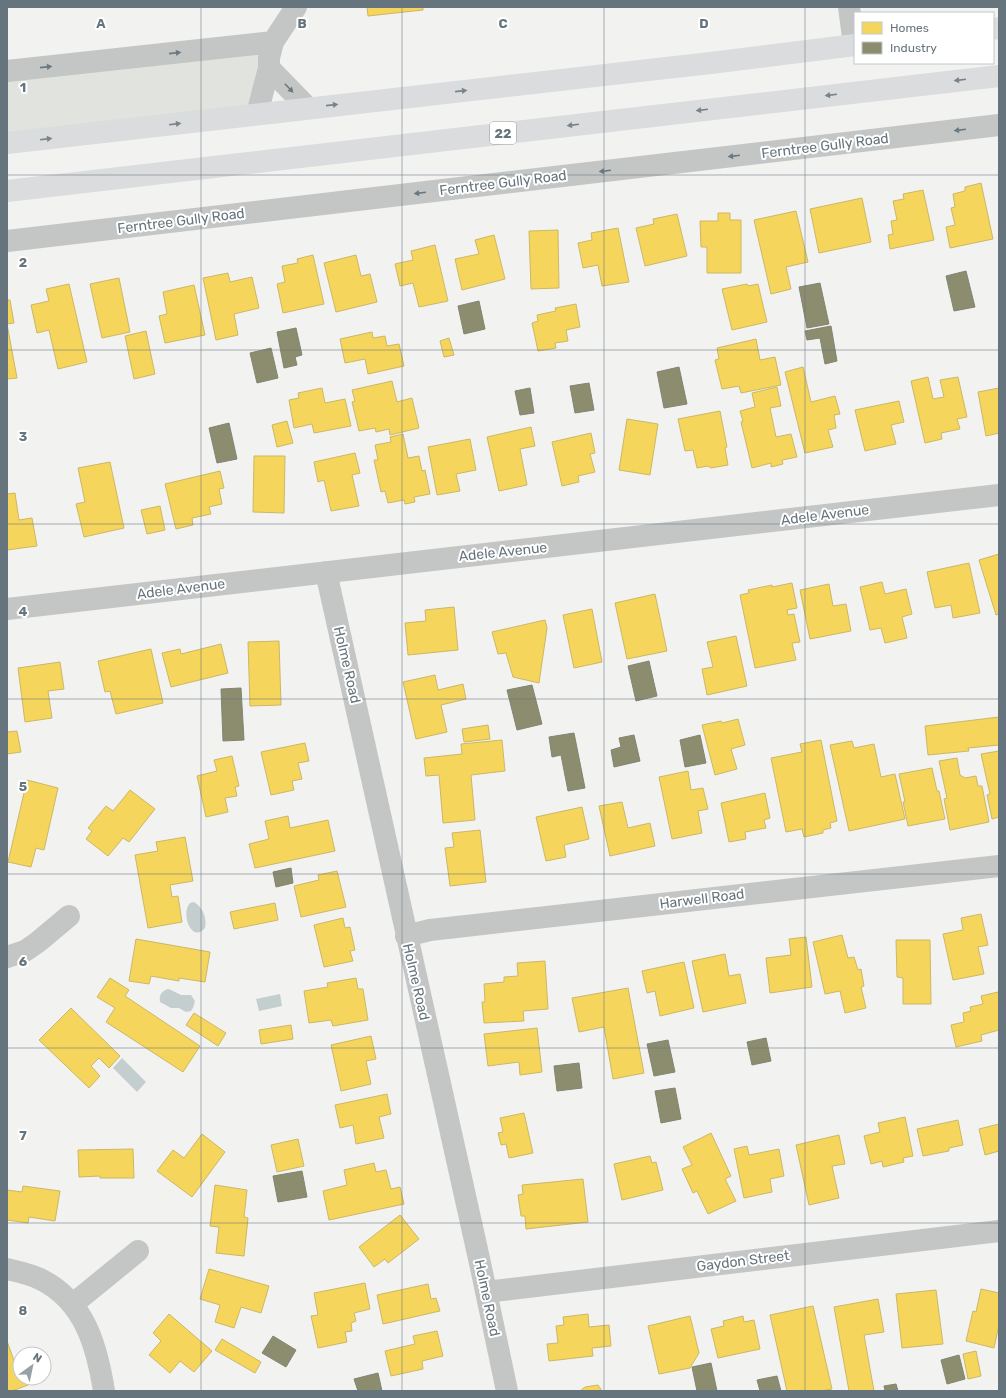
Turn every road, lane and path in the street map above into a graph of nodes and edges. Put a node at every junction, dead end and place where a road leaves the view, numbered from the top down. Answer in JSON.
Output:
{"nodes":[{"id":1,"x":296,"y":7,"type":"edge"},
{"id":2,"x":848,"y":7,"type":"edge"},
{"id":3,"x":854,"y":40,"type":"edge"},
{"id":4,"x":273,"y":42,"type":"junction"},
{"id":5,"x":854,"y":45,"type":"edge"},
{"id":6,"x":269,"y":68,"type":"junction"},
{"id":7,"x":7,"y":71,"type":"edge"},
{"id":8,"x":999,"y":76,"type":"edge"},
{"id":9,"x":308,"y":108,"type":"junction"},
{"id":10,"x":258,"y":114,"type":"junction"},
{"id":11,"x":999,"y":125,"type":"edge"},
{"id":12,"x":7,"y":143,"type":"edge"},
{"id":13,"x":7,"y":191,"type":"edge"},
{"id":14,"x":7,"y":241,"type":"edge"},
{"id":15,"x":999,"y":495,"type":"edge"},
{"id":16,"x":326,"y":572,"type":"junction"},
{"id":17,"x":7,"y":609,"type":"edge"},
{"id":18,"x":999,"y":866,"type":"edge"},
{"id":19,"x":69,"y":916,"type":"dead end"},
{"id":20,"x":406,"y":936,"type":"junction"},
{"id":21,"x":7,"y":957,"type":"edge"},
{"id":22,"x":999,"y":1231,"type":"edge"},
{"id":23,"x":138,"y":1251,"type":"dead end"},
{"id":24,"x":7,"y":1269,"type":"edge"},
{"id":25,"x":486,"y":1292,"type":"junction"},
{"id":26,"x":74,"y":1304,"type":"junction"},
{"id":27,"x":104,"y":1391,"type":"edge"},
{"id":28,"x":507,"y":1391,"type":"edge"}],
"edges":[{"from":1,"to":4,"type":"street"},
{"from":2,"to":3,"type":"street"},
{"from":4,"to":6,"type":"street"},
{"from":7,"to":4,"type":"street","one_way":true},
{"from":9,"to":5,"type":"main road","one_way":true},
{"from":6,"to":9,"type":"street","one_way":true},
{"from":6,"to":10,"type":"street"},
{"from":8,"to":13,"type":"main road","number":"22","one_way":true},
{"from":9,"to":10,"type":"main road"},
{"from":12,"to":10,"type":"main road","one_way":true},
{"from":11,"to":14,"type":"street","name":"Ferntree Gully Road","one_way":true},
{"from":15,"to":16,"type":"street","name":"Adele Avenue"},
{"from":16,"to":17,"type":"street","name":"Adele Avenue"},
{"from":16,"to":20,"type":"street","name":"Holme Road"},
{"from":18,"to":20,"type":"street","name":"Harwell Road"},
{"from":19,"to":21,"type":"street"},
{"from":20,"to":25,"type":"street","name":"Holme Road"},
{"from":22,"to":25,"type":"street","name":"Gaydon Street"},
{"from":23,"to":26,"type":"street"},
{"from":24,"to":26,"type":"street"},
{"from":25,"to":28,"type":"street","name":"Holme Road"},
{"from":26,"to":27,"type":"street"}]}
